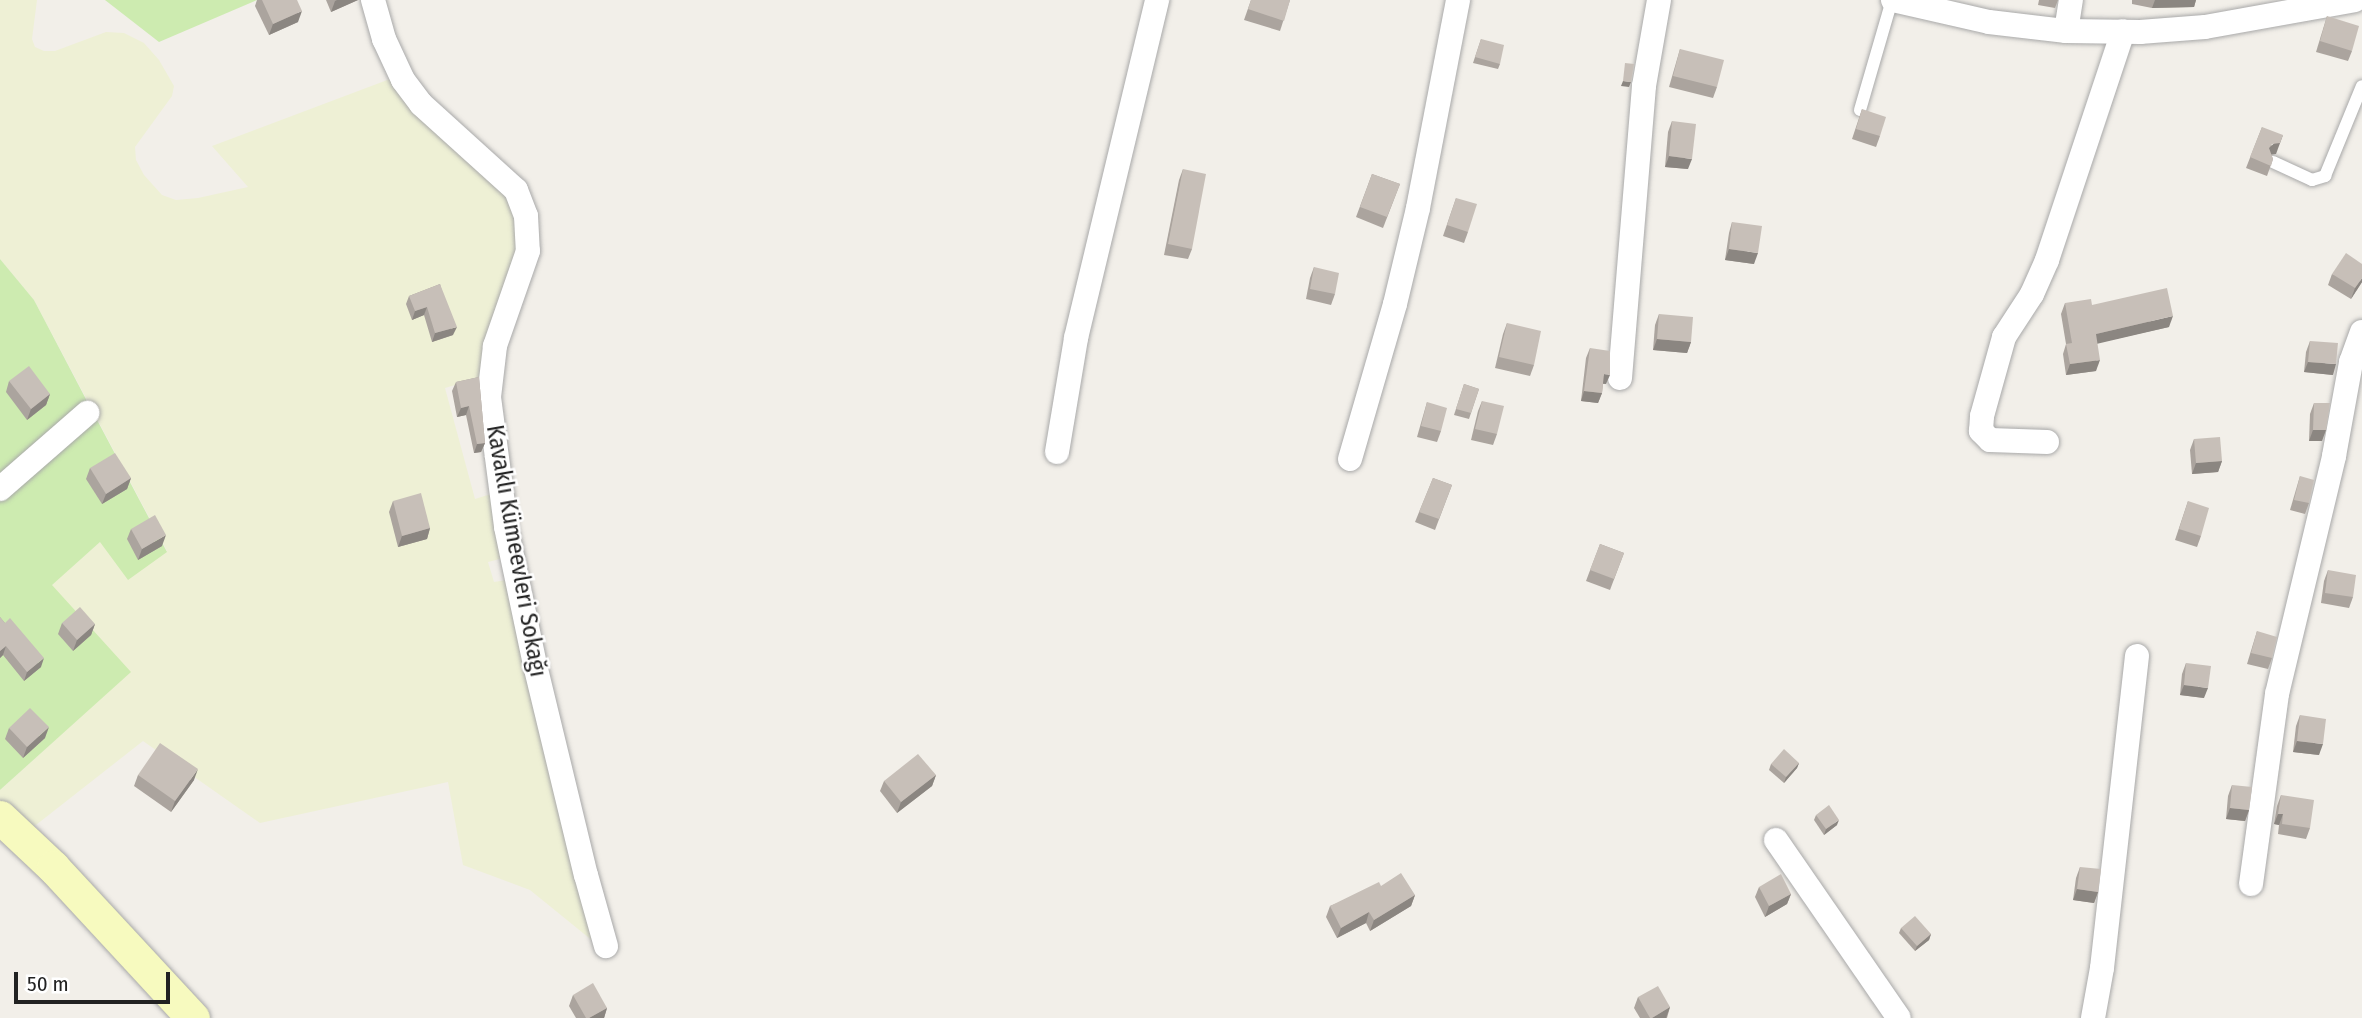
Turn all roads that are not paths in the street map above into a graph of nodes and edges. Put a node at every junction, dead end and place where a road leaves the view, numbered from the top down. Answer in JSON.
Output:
{"nodes":[{"id":1,"x":373,"y":0,"type":"edge"},
{"id":2,"x":1157,"y":0,"type":"edge"},
{"id":3,"x":1458,"y":0,"type":"edge"},
{"id":4,"x":1658,"y":0,"type":"edge"},
{"id":5,"x":1892,"y":0,"type":"edge"},
{"id":6,"x":2071,"y":0,"type":"edge"},
{"id":7,"x":2355,"y":0,"type":"edge"},
{"id":8,"x":2066,"y":31,"type":"junction"},
{"id":9,"x":2123,"y":32,"type":"junction"},
{"id":10,"x":2362,"y":86,"type":"edge"},
{"id":11,"x":1860,"y":110,"type":"edge"},
{"id":12,"x":2273,"y":162,"type":"edge"},
{"id":13,"x":2362,"y":332,"type":"edge"},
{"id":14,"x":1620,"y":378,"type":"dead end"},
{"id":15,"x":87,"y":413,"type":"dead end"},
{"id":16,"x":2048,"y":442,"type":"dead end"},
{"id":17,"x":1057,"y":452,"type":"dead end"},
{"id":18,"x":1350,"y":458,"type":"dead end"},
{"id":19,"x":0,"y":489,"type":"edge"},
{"id":20,"x":2137,"y":656,"type":"dead end"},
{"id":21,"x":0,"y":817,"type":"edge"},
{"id":22,"x":1776,"y":840,"type":"dead end"},
{"id":23,"x":2250,"y":884,"type":"dead end"},
{"id":24,"x":606,"y":946,"type":"dead end"},
{"id":25,"x":192,"y":1018,"type":"edge"},
{"id":26,"x":1899,"y":1018,"type":"edge"},
{"id":27,"x":2093,"y":1018,"type":"edge"}],
"edges":[{"from":1,"to":24,"type":"street","name":"Kavaklı Kümeevleri Sokağı"},
{"from":2,"to":17,"type":"street"},
{"from":3,"to":18,"type":"street"},
{"from":4,"to":14,"type":"street"},
{"from":5,"to":8,"type":"street"},
{"from":5,"to":11,"type":"lane"},
{"from":6,"to":8,"type":"street"},
{"from":7,"to":9,"type":"street"},
{"from":8,"to":9,"type":"street"},
{"from":9,"to":16,"type":"street"},
{"from":10,"to":12,"type":"lane"},
{"from":13,"to":23,"type":"street"},
{"from":15,"to":19,"type":"street"},
{"from":20,"to":27,"type":"street"},
{"from":21,"to":25,"type":"street"},
{"from":22,"to":26,"type":"street"}]}
